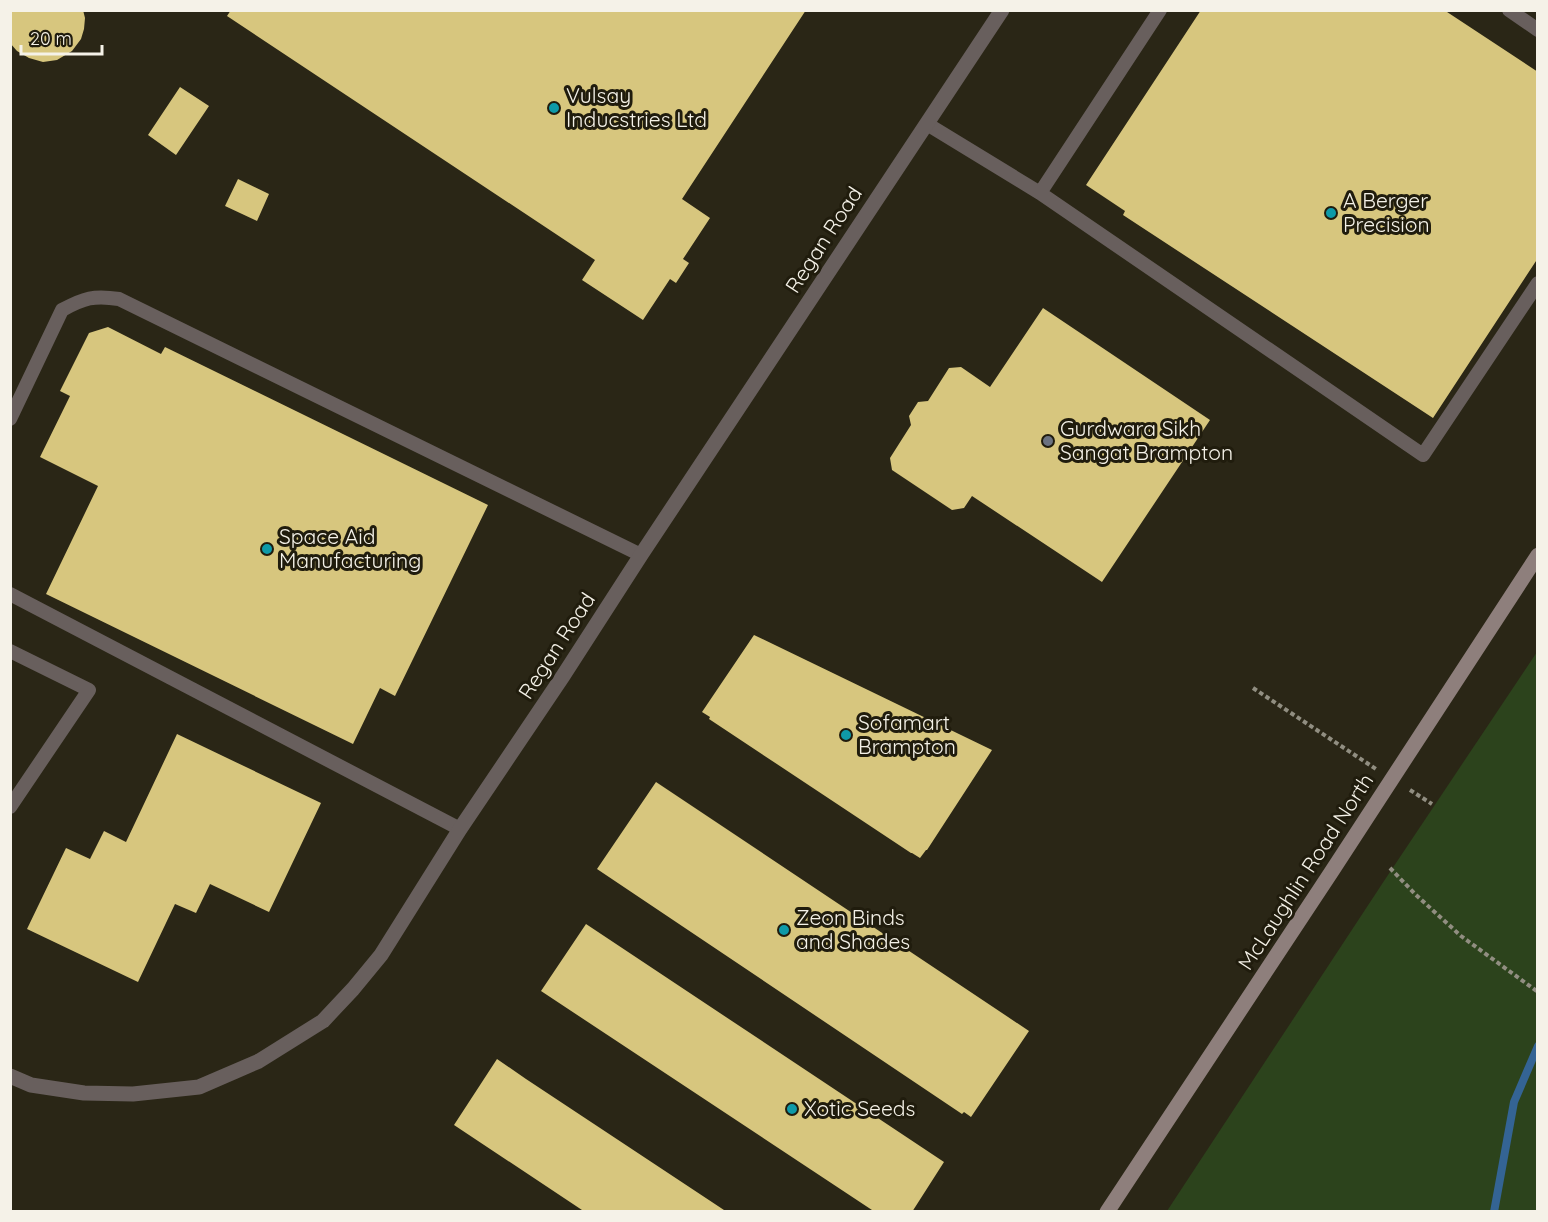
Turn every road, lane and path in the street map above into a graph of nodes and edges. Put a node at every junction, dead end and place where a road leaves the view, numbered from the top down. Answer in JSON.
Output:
{"nodes":[{"id":1,"x":1002,"y":10,"type":"edge"},
{"id":2,"x":1160,"y":10,"type":"edge"},
{"id":3,"x":1509,"y":10,"type":"edge"},
{"id":4,"x":1538,"y":30,"type":"edge"},
{"id":5,"x":927,"y":124,"type":"junction"},
{"id":6,"x":1040,"y":193,"type":"junction"},
{"id":7,"x":1538,"y":283,"type":"edge"},
{"id":8,"x":10,"y":419,"type":"edge"},
{"id":9,"x":641,"y":555,"type":"junction"},
{"id":10,"x":1538,"y":555,"type":"edge"},
{"id":11,"x":10,"y":594,"type":"edge"},
{"id":12,"x":10,"y":651,"type":"edge"},
{"id":13,"x":1253,"y":688,"type":"dead end"},
{"id":14,"x":1342,"y":748,"type":"dead end"},
{"id":15,"x":10,"y":807,"type":"edge"},
{"id":16,"x":460,"y":829,"type":"junction"},
{"id":17,"x":1390,"y":868,"type":"dead end"},
{"id":18,"x":1538,"y":992,"type":"edge"},
{"id":19,"x":10,"y":1076,"type":"edge"},
{"id":20,"x":1107,"y":1212,"type":"edge"}],
"edges":[{"from":1,"to":5,"type":"street","name":"Regan Road"},
{"from":2,"to":6,"type":"lane"},
{"from":3,"to":4,"type":"lane"},
{"from":5,"to":6,"type":"lane"},
{"from":5,"to":9,"type":"street","name":"Regan Road"},
{"from":6,"to":7,"type":"lane"},
{"from":8,"to":9,"type":"lane"},
{"from":9,"to":16,"type":"street","name":"Regan Road"},
{"from":10,"to":20,"type":"main road","name":"McLaughlin Road North"},
{"from":11,"to":16,"type":"lane"},
{"from":12,"to":15,"type":"lane"},
{"from":13,"to":14,"type":"path"},
{"from":16,"to":19,"type":"street","name":"Regan Road"},
{"from":17,"to":18,"type":"path"}]}
